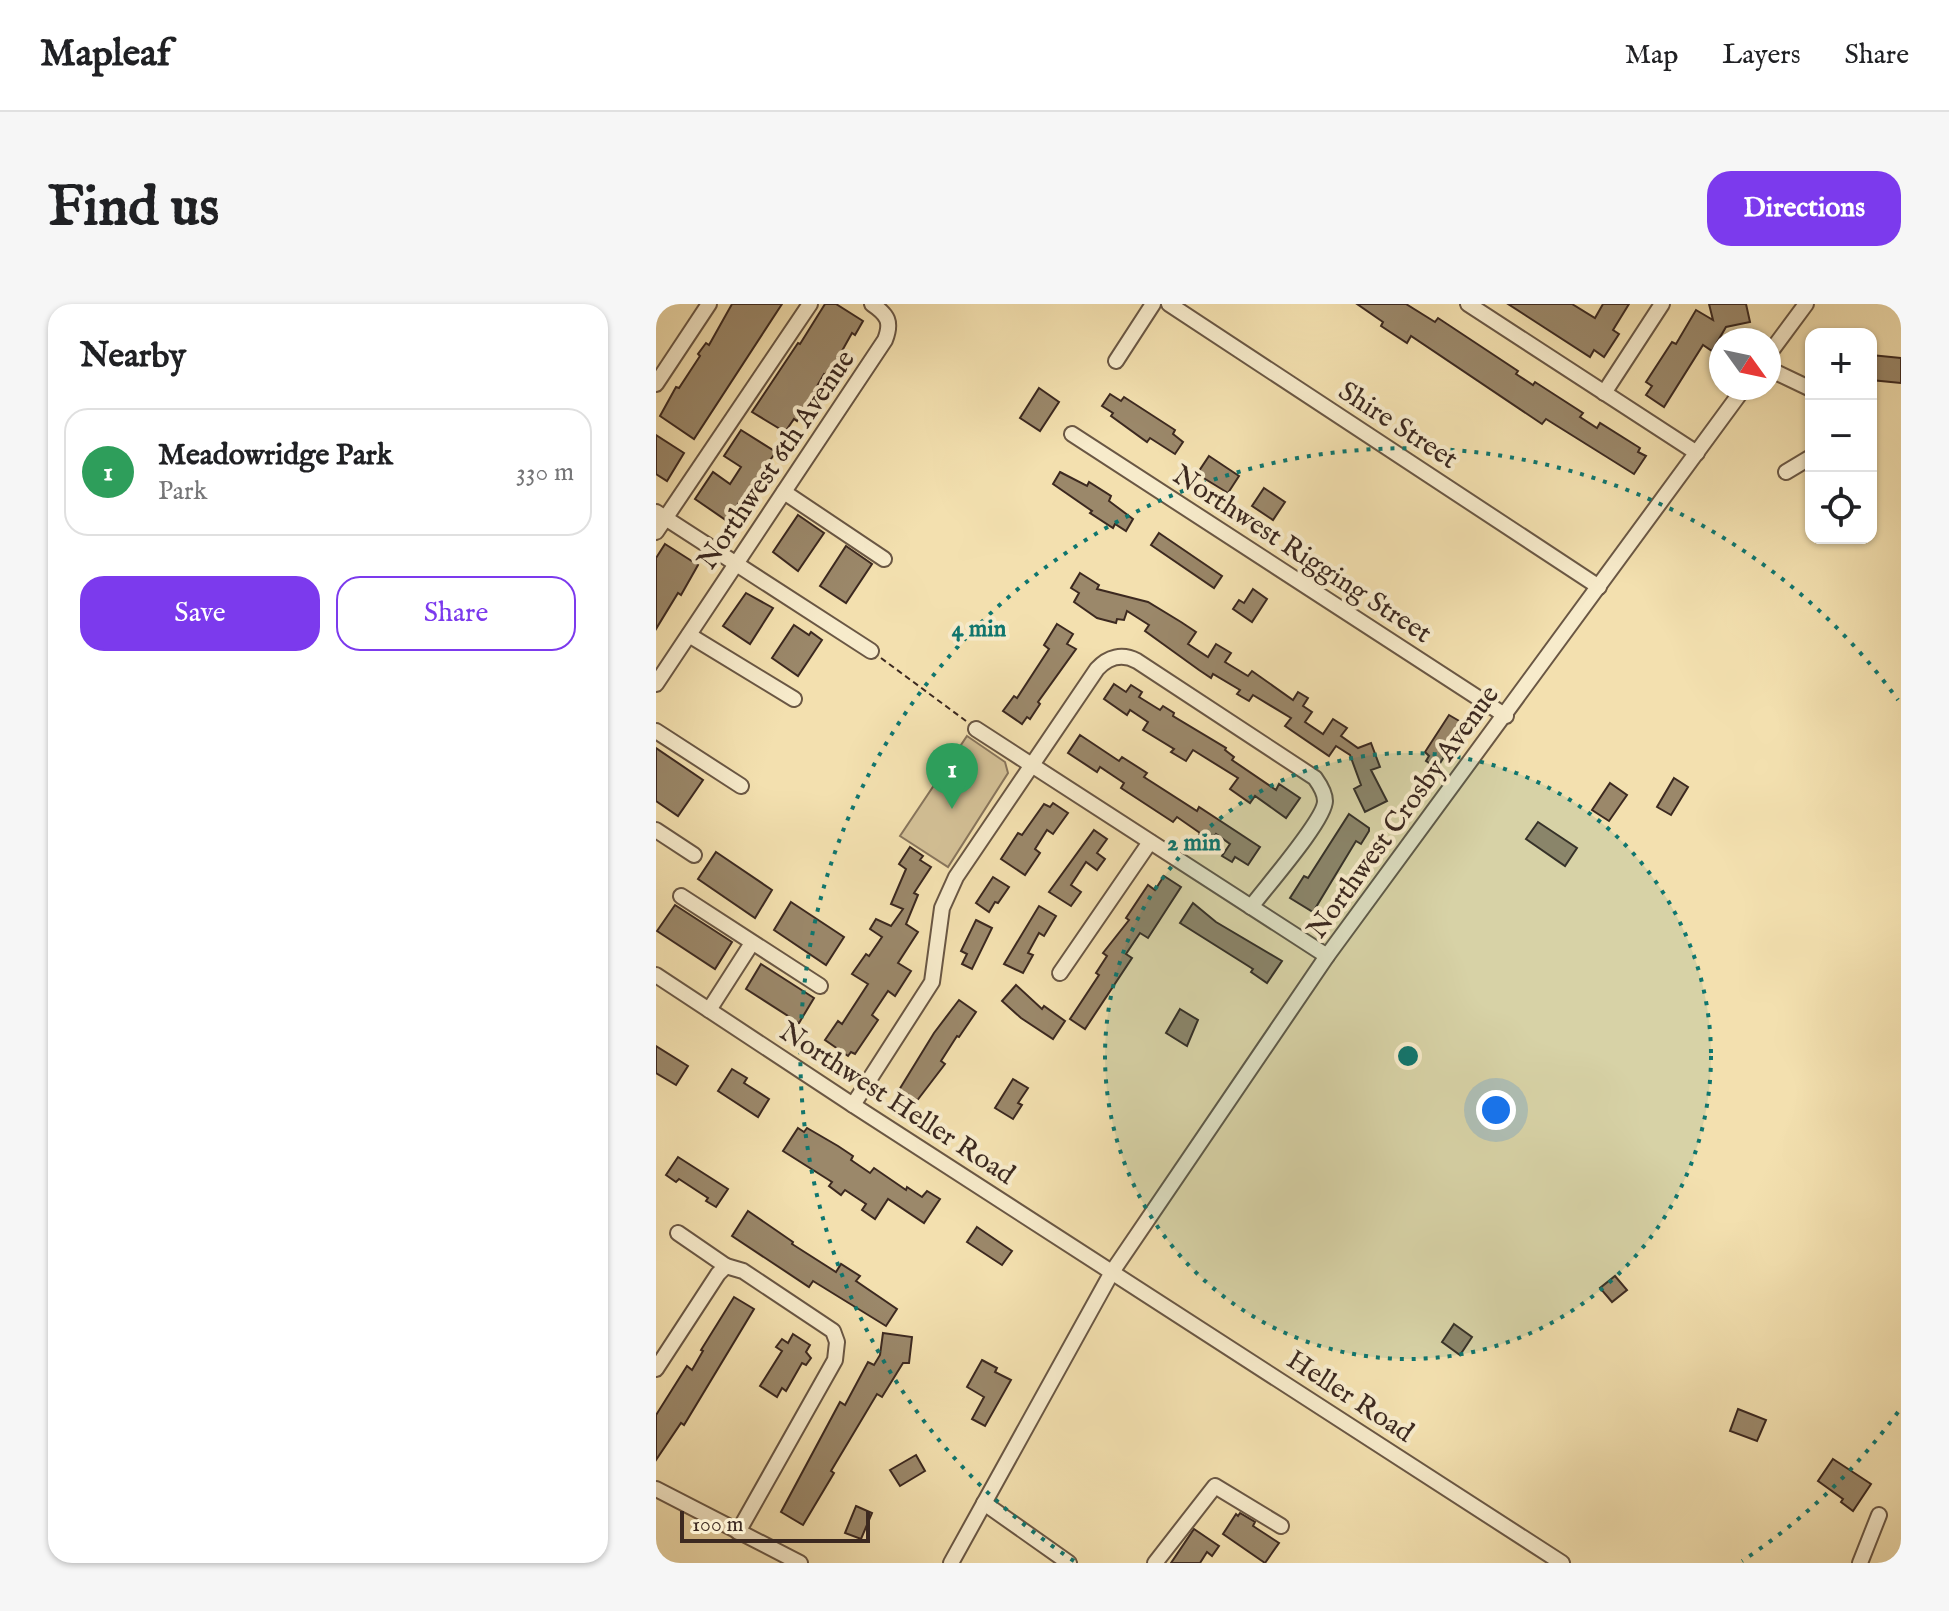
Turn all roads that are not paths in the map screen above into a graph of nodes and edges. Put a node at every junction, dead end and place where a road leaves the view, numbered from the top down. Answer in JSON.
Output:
{"nodes":[{"id":1,"x":709,"y":304,"type":"edge"},
{"id":2,"x":810,"y":304,"type":"edge"},
{"id":3,"x":872,"y":304,"type":"edge"},
{"id":4,"x":1153,"y":304,"type":"edge"},
{"id":5,"x":1169,"y":304,"type":"edge"},
{"id":6,"x":1468,"y":304,"type":"edge"},
{"id":7,"x":1662,"y":304,"type":"edge"},
{"id":8,"x":1806,"y":304,"type":"edge"},
{"id":9,"x":1781,"y":338,"type":"edge"},
{"id":10,"x":1116,"y":361,"type":"dead end"},
{"id":11,"x":1781,"y":375,"type":"edge"},
{"id":12,"x":656,"y":384,"type":"edge"},
{"id":13,"x":1805,"y":386,"type":"edge"},
{"id":14,"x":1604,"y":393,"type":"junction"},
{"id":15,"x":1735,"y":400,"type":"edge"},
{"id":16,"x":1072,"y":434,"type":"dead end"},
{"id":17,"x":1697,"y":453,"type":"junction"},
{"id":18,"x":1805,"y":461,"type":"edge"},
{"id":19,"x":1786,"y":472,"type":"dead end"},
{"id":20,"x":784,"y":492,"type":"junction"},
{"id":21,"x":661,"y":515,"type":"edge"},
{"id":22,"x":656,"y":532,"type":"edge"},
{"id":23,"x":884,"y":559,"type":"dead end"},
{"id":24,"x":736,"y":564,"type":"junction"},
{"id":25,"x":1599,"y":587,"type":"junction"},
{"id":26,"x":689,"y":635,"type":"junction"},
{"id":27,"x":871,"y":651,"type":"road end"},
{"id":28,"x":656,"y":684,"type":"edge"},
{"id":29,"x":794,"y":699,"type":"dead end"},
{"id":30,"x":1506,"y":716,"type":"junction"},
{"id":31,"x":976,"y":729,"type":"road end"},
{"id":32,"x":656,"y":731,"type":"edge"},
{"id":33,"x":1032,"y":765,"type":"junction"},
{"id":34,"x":741,"y":786,"type":"dead end"},
{"id":35,"x":656,"y":830,"type":"edge"},
{"id":36,"x":1150,"y":842,"type":"junction"},
{"id":37,"x":694,"y":855,"type":"dead end"},
{"id":38,"x":681,"y":896,"type":"dead end"},
{"id":39,"x":1251,"y":907,"type":"junction"},
{"id":40,"x":752,"y":943,"type":"junction"},
{"id":41,"x":1327,"y":956,"type":"junction"},
{"id":42,"x":1060,"y":973,"type":"dead end"},
{"id":43,"x":656,"y":975,"type":"edge"},
{"id":44,"x":820,"y":986,"type":"dead end"},
{"id":45,"x":709,"y":1010,"type":"junction"},
{"id":46,"x":853,"y":1105,"type":"junction"},
{"id":47,"x":678,"y":1233,"type":"dead end"},
{"id":48,"x":726,"y":1266,"type":"junction"},
{"id":49,"x":1112,"y":1272,"type":"junction"},
{"id":50,"x":659,"y":1359,"type":"edge"},
{"id":51,"x":656,"y":1489,"type":"edge"},
{"id":52,"x":984,"y":1503,"type":"junction"},
{"id":53,"x":1879,"y":1515,"type":"dead end"},
{"id":54,"x":1281,"y":1526,"type":"dead end"},
{"id":55,"x":738,"y":1532,"type":"junction"},
{"id":56,"x":1542,"y":1560,"type":"edge"},
{"id":57,"x":800,"y":1563,"type":"edge"},
{"id":58,"x":951,"y":1563,"type":"edge"},
{"id":59,"x":1069,"y":1563,"type":"edge"},
{"id":60,"x":1155,"y":1563,"type":"edge"},
{"id":61,"x":1562,"y":1563,"type":"edge"},
{"id":62,"x":1860,"y":1563,"type":"edge"}],
"edges":[{"from":1,"to":12,"type":"street"},
{"from":2,"to":21,"type":"street"},
{"from":3,"to":20,"type":"street","name":"Northwest 6th Avenue"},
{"from":4,"to":10,"type":"street"},
{"from":5,"to":25,"type":"street","name":"Shire Street"},
{"from":6,"to":14,"type":"street"},
{"from":7,"to":14,"type":"street"},
{"from":8,"to":9,"type":"street"},
{"from":11,"to":13,"type":"street"},
{"from":14,"to":17,"type":"street"},
{"from":15,"to":17,"type":"street","name":"Northwest Crosby Avenue"},
{"from":16,"to":30,"type":"street","name":"Northwest Rigging Street"},
{"from":17,"to":25,"type":"street","name":"Northwest Crosby Avenue"},
{"from":18,"to":19,"type":"street"},
{"from":20,"to":23,"type":"street"},
{"from":20,"to":24,"type":"street","name":"Northwest 6th Avenue"},
{"from":21,"to":22,"type":"street"},
{"from":21,"to":24,"type":"street"},
{"from":24,"to":26,"type":"street","name":"Northwest 6th Avenue"},
{"from":24,"to":27,"type":"street"},
{"from":25,"to":30,"type":"street","name":"Northwest Crosby Avenue"},
{"from":26,"to":28,"type":"street","name":"Northwest 6th Avenue"},
{"from":26,"to":29,"type":"street"},
{"from":30,"to":41,"type":"street","name":"Northwest Crosby Avenue"},
{"from":31,"to":33,"type":"street"},
{"from":32,"to":34,"type":"street"},
{"from":33,"to":36,"type":"street"},
{"from":33,"to":39,"type":"street"},
{"from":33,"to":46,"type":"street"},
{"from":35,"to":37,"type":"street"},
{"from":36,"to":39,"type":"street"},
{"from":36,"to":42,"type":"street"},
{"from":38,"to":40,"type":"street"},
{"from":39,"to":41,"type":"street"},
{"from":40,"to":44,"type":"street"},
{"from":40,"to":45,"type":"street"},
{"from":41,"to":49,"type":"street","name":"Northwest Crosby Avenue"},
{"from":43,"to":45,"type":"street","name":"Northwest Heller Road"},
{"from":45,"to":46,"type":"street","name":"Northwest Heller Road"},
{"from":46,"to":49,"type":"street","name":"Northwest Heller Road"},
{"from":47,"to":48,"type":"street"},
{"from":48,"to":50,"type":"street"},
{"from":48,"to":55,"type":"street"},
{"from":49,"to":52,"type":"street","name":"Northwest Crosby Avenue"},
{"from":49,"to":56,"type":"street","name":"Heller Road"},
{"from":51,"to":55,"type":"street"},
{"from":52,"to":58,"type":"street","name":"Northwest Crosby Avenue"},
{"from":52,"to":59,"type":"street"},
{"from":53,"to":62,"type":"street"},
{"from":54,"to":60,"type":"street"},
{"from":55,"to":57,"type":"street"},
{"from":56,"to":61,"type":"street","name":"Heller Road"}]}
